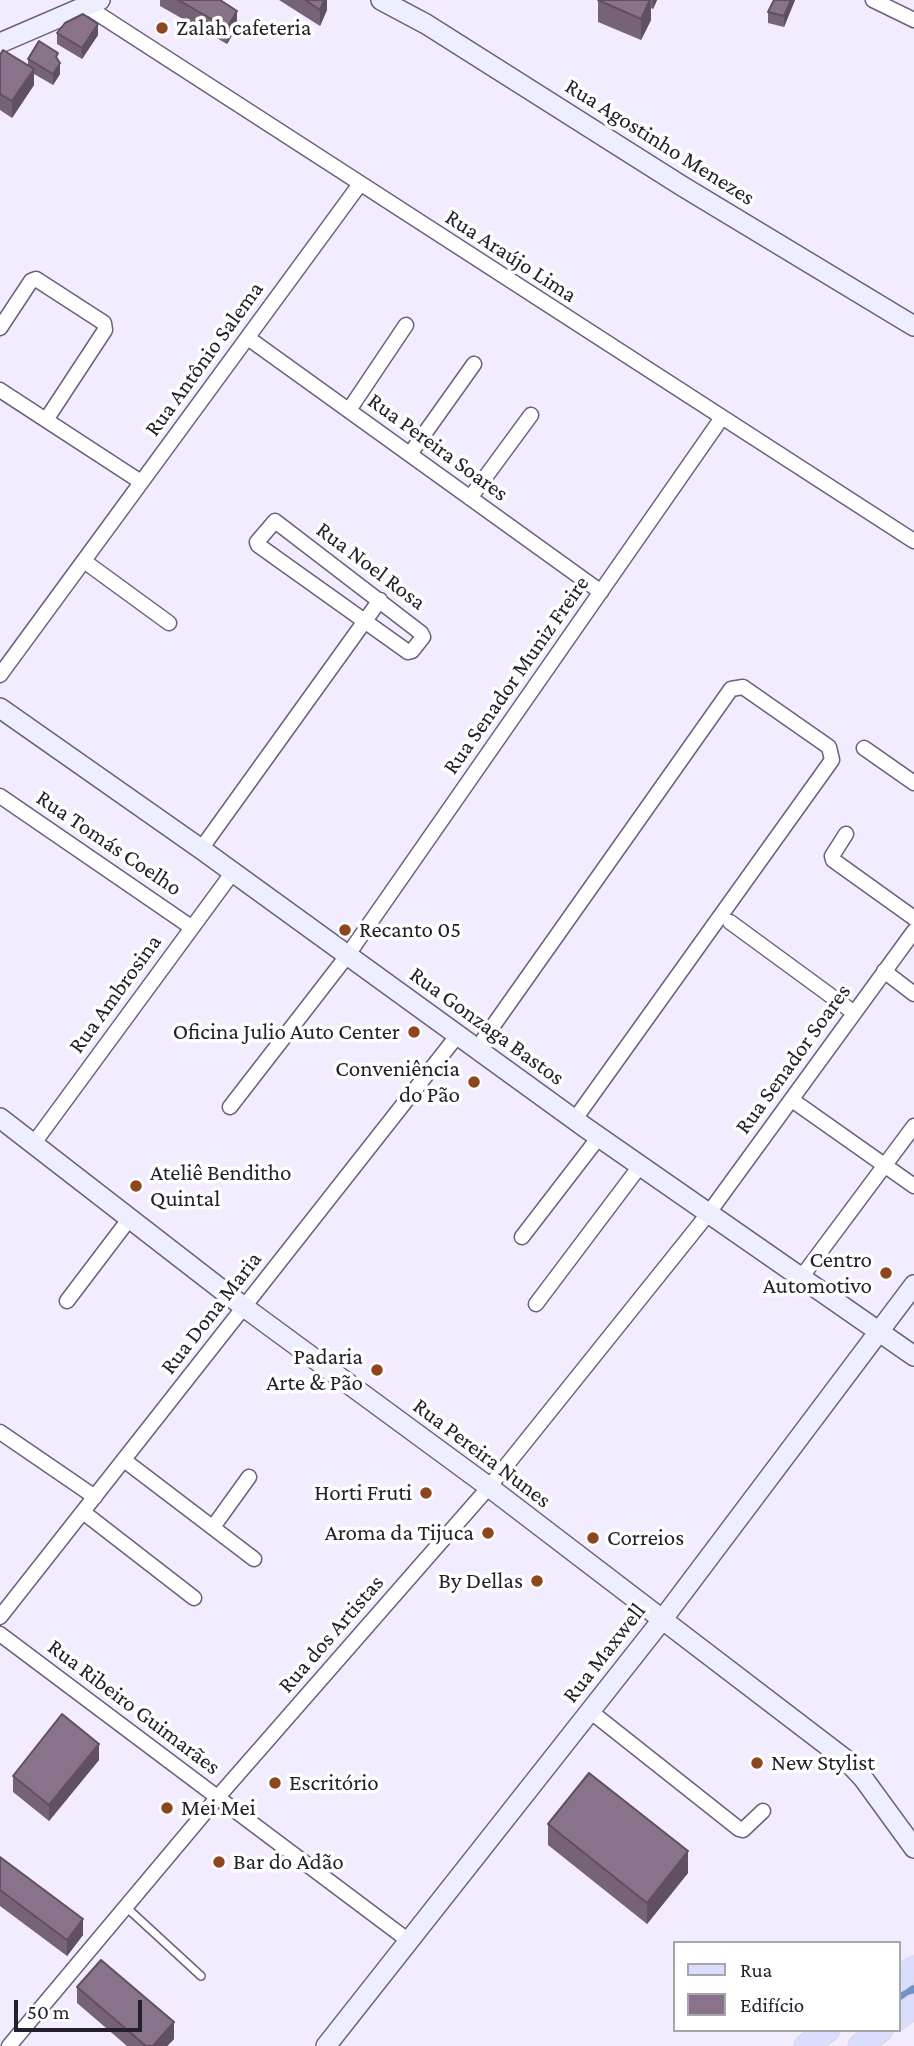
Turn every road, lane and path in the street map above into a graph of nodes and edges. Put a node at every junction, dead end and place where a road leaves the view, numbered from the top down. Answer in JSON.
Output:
{"nodes":[{"id":1,"x":381,"y":0,"type":"edge"},
{"id":2,"x":873,"y":0,"type":"edge"},
{"id":3,"x":93,"y":3,"type":"edge"},
{"id":4,"x":914,"y":20,"type":"edge"},
{"id":5,"x":0,"y":43,"type":"edge"},
{"id":6,"x":360,"y":184,"type":"junction"},
{"id":7,"x":406,"y":325,"type":"dead end"},
{"id":8,"x":914,"y":326,"type":"edge"},
{"id":9,"x":0,"y":328,"type":"edge"},
{"id":10,"x":248,"y":338,"type":"junction"},
{"id":11,"x":474,"y":364,"type":"dead end"},
{"id":12,"x":0,"y":390,"type":"edge"},
{"id":13,"x":349,"y":410,"type":"junction"},
{"id":14,"x":531,"y":415,"type":"dead end"},
{"id":15,"x":721,"y":419,"type":"junction"},
{"id":16,"x":46,"y":420,"type":"junction"},
{"id":17,"x":410,"y":454,"type":"junction"},
{"id":18,"x":141,"y":482,"type":"junction"},
{"id":19,"x":470,"y":498,"type":"junction"},
{"id":20,"x":914,"y":541,"type":"edge"},
{"id":21,"x":83,"y":561,"type":"junction"},
{"id":22,"x":601,"y":593,"type":"junction"},
{"id":23,"x":380,"y":600,"type":"junction"},
{"id":24,"x":367,"y":620,"type":"junction"},
{"id":25,"x":169,"y":623,"type":"dead end"},
{"id":26,"x":0,"y":675,"type":"edge"},
{"id":27,"x":0,"y":708,"type":"edge"},
{"id":28,"x":864,"y":748,"type":"dead end"},
{"id":29,"x":914,"y":783,"type":"edge"},
{"id":30,"x":0,"y":796,"type":"edge"},
{"id":31,"x":845,"y":834,"type":"dead end"},
{"id":32,"x":201,"y":849,"type":"junction"},
{"id":33,"x":233,"y":872,"type":"junction"},
{"id":34,"x":914,"y":918,"type":"edge"},
{"id":35,"x":730,"y":922,"type":"dead end"},
{"id":36,"x":191,"y":927,"type":"junction"},
{"id":37,"x":914,"y":930,"type":"edge"},
{"id":38,"x":347,"y":956,"type":"junction"},
{"id":39,"x":884,"y":971,"type":"junction"},
{"id":40,"x":914,"y":994,"type":"edge"},
{"id":41,"x":853,"y":1012,"type":"junction"},
{"id":42,"x":457,"y":1036,"type":"junction"},
{"id":43,"x":476,"y":1050,"type":"junction"},
{"id":44,"x":792,"y":1100,"type":"junction"},
{"id":45,"x":230,"y":1107,"type":"dead end"},
{"id":46,"x":0,"y":1118,"type":"edge"},
{"id":47,"x":575,"y":1119,"type":"junction"},
{"id":48,"x":914,"y":1126,"type":"edge"},
{"id":49,"x":599,"y":1137,"type":"junction"},
{"id":50,"x":34,"y":1143,"type":"junction"},
{"id":51,"x":885,"y":1165,"type":"junction"},
{"id":52,"x":640,"y":1166,"type":"junction"},
{"id":53,"x":914,"y":1186,"type":"edge"},
{"id":54,"x":709,"y":1214,"type":"junction"},
{"id":55,"x":130,"y":1218,"type":"junction"},
{"id":56,"x":522,"y":1237,"type":"dead end"},
{"id":57,"x":800,"y":1279,"type":"junction"},
{"id":58,"x":914,"y":1285,"type":"edge"},
{"id":59,"x":67,"y":1301,"type":"dead end"},
{"id":60,"x":536,"y":1304,"type":"dead end"},
{"id":61,"x":244,"y":1307,"type":"junction"},
{"id":62,"x":879,"y":1332,"type":"junction"},
{"id":63,"x":914,"y":1356,"type":"edge"},
{"id":64,"x":0,"y":1432,"type":"edge"},
{"id":65,"x":124,"y":1460,"type":"junction"},
{"id":66,"x":250,"y":1477,"type":"dead end"},
{"id":67,"x":489,"y":1488,"type":"junction"},
{"id":68,"x":95,"y":1497,"type":"junction"},
{"id":69,"x":83,"y":1512,"type":"junction"},
{"id":70,"x":213,"y":1528,"type":"junction"},
{"id":71,"x":254,"y":1559,"type":"dead end"},
{"id":72,"x":194,"y":1598,"type":"dead end"},
{"id":73,"x":0,"y":1617,"type":"edge"},
{"id":74,"x":662,"y":1620,"type":"junction"},
{"id":75,"x":0,"y":1634,"type":"edge"},
{"id":76,"x":590,"y":1711,"type":"junction"},
{"id":77,"x":217,"y":1798,"type":"junction"},
{"id":78,"x":763,"y":1811,"type":"dead end"},
{"id":79,"x":914,"y":1848,"type":"edge"},
{"id":80,"x":126,"y":1907,"type":"junction"},
{"id":81,"x":410,"y":1941,"type":"junction"},
{"id":82,"x":201,"y":1976,"type":"dead end"},
{"id":83,"x":825,"y":2032,"type":"edge"},
{"id":84,"x":878,"y":2032,"type":"edge"},
{"id":85,"x":9,"y":2046,"type":"edge"},
{"id":86,"x":326,"y":2046,"type":"edge"},
{"id":87,"x":806,"y":2046,"type":"edge"},
{"id":88,"x":860,"y":2046,"type":"edge"}],
"edges":[{"from":1,"to":8,"type":"main road","name":"Rua Agostinho Menezes"},
{"from":2,"to":4,"type":"street"},
{"from":3,"to":5,"type":"main road"},
{"from":3,"to":6,"type":"street","name":"Rua Araújo Lima"},
{"from":6,"to":10,"type":"street","name":"Rua Antônio Salema"},
{"from":6,"to":15,"type":"street","name":"Rua Araújo Lima"},
{"from":7,"to":13,"type":"street"},
{"from":9,"to":16,"type":"street"},
{"from":10,"to":13,"type":"street","name":"Rua Pereira Soares"},
{"from":10,"to":18,"type":"street","name":"Rua Antônio Salema"},
{"from":11,"to":17,"type":"street"},
{"from":12,"to":16,"type":"street"},
{"from":13,"to":17,"type":"street","name":"Rua Pereira Soares"},
{"from":14,"to":19,"type":"street"},
{"from":15,"to":20,"type":"street","name":"Rua Araújo Lima"},
{"from":15,"to":22,"type":"street","name":"Rua Senador Muniz Freire"},
{"from":16,"to":18,"type":"street"},
{"from":17,"to":19,"type":"street","name":"Rua Pereira Soares"},
{"from":18,"to":21,"type":"street","name":"Rua Antônio Salema"},
{"from":19,"to":22,"type":"street","name":"Rua Pereira Soares"},
{"from":21,"to":25,"type":"street"},
{"from":21,"to":26,"type":"street","name":"Rua Antônio Salema"},
{"from":22,"to":38,"type":"street","name":"Rua Senador Muniz Freire"},
{"from":23,"to":24,"type":"street"},
{"from":23,"to":24,"type":"street","name":"Rua Noel Rosa"},
{"from":23,"to":24,"type":"street","name":"Rua Noel Rosa"},
{"from":24,"to":32,"type":"street"},
{"from":27,"to":32,"type":"main road","name":"Rua Gonzaga Bastos"},
{"from":28,"to":29,"type":"street"},
{"from":30,"to":36,"type":"street","name":"Rua Tomás Coelho"},
{"from":31,"to":34,"type":"street"},
{"from":32,"to":33,"type":"main road","name":"Rua Gonzaga Bastos"},
{"from":33,"to":36,"type":"street","name":"Rua Ambrosina"},
{"from":33,"to":38,"type":"main road","name":"Rua Gonzaga Bastos"},
{"from":35,"to":41,"type":"street"},
{"from":36,"to":50,"type":"street","name":"Rua Ambrosina"},
{"from":37,"to":39,"type":"street","name":"Rua Senador Soares"},
{"from":38,"to":42,"type":"main road","name":"Rua Gonzaga Bastos"},
{"from":38,"to":45,"type":"street","name":"Rua Senador Muniz Freire"},
{"from":39,"to":40,"type":"street"},
{"from":39,"to":41,"type":"street","name":"Rua Senador Soares"},
{"from":41,"to":44,"type":"street","name":"Rua Senador Soares"},
{"from":42,"to":43,"type":"main road","name":"Rua Gonzaga Bastos"},
{"from":42,"to":61,"type":"street","name":"Rua Dona Maria"},
{"from":43,"to":47,"type":"main road","name":"Rua Gonzaga Bastos"},
{"from":43,"to":47,"type":"street"},
{"from":44,"to":51,"type":"street"},
{"from":44,"to":54,"type":"street","name":"Rua Senador Soares"},
{"from":46,"to":50,"type":"main road","name":"Rua Pereira Nunes"},
{"from":47,"to":49,"type":"main road","name":"Rua Gonzaga Bastos"},
{"from":48,"to":51,"type":"street"},
{"from":49,"to":52,"type":"main road","name":"Rua Gonzaga Bastos"},
{"from":49,"to":56,"type":"street"},
{"from":50,"to":55,"type":"main road","name":"Rua Pereira Nunes"},
{"from":51,"to":53,"type":"street"},
{"from":51,"to":57,"type":"street"},
{"from":52,"to":54,"type":"main road","name":"Rua Gonzaga Bastos"},
{"from":52,"to":60,"type":"street"},
{"from":54,"to":57,"type":"main road","name":"Rua Gonzaga Bastos"},
{"from":54,"to":67,"type":"street","name":"Rua dos Artistas"},
{"from":55,"to":59,"type":"street"},
{"from":55,"to":61,"type":"main road","name":"Rua Pereira Nunes"},
{"from":57,"to":62,"type":"main road","name":"Rua Gonzaga Bastos"},
{"from":58,"to":62,"type":"main road","name":"Rua Maxwell"},
{"from":61,"to":65,"type":"street","name":"Rua Dona Maria"},
{"from":61,"to":67,"type":"main road","name":"Rua Pereira Nunes"},
{"from":62,"to":63,"type":"main road","name":"Rua Gonzaga Bastos"},
{"from":62,"to":74,"type":"main road","name":"Rua Maxwell"},
{"from":64,"to":68,"type":"street"},
{"from":65,"to":68,"type":"street","name":"Rua Dona Maria"},
{"from":65,"to":70,"type":"street"},
{"from":66,"to":70,"type":"street"},
{"from":67,"to":74,"type":"main road","name":"Rua Pereira Nunes"},
{"from":67,"to":77,"type":"street","name":"Rua dos Artistas"},
{"from":68,"to":69,"type":"street","name":"Rua Dona Maria"},
{"from":69,"to":72,"type":"street"},
{"from":69,"to":73,"type":"street","name":"Rua Dona Maria"},
{"from":70,"to":71,"type":"street"},
{"from":74,"to":76,"type":"main road","name":"Rua Maxwell"},
{"from":74,"to":79,"type":"main road","name":"Rua Pereira Nunes"},
{"from":75,"to":77,"type":"street","name":"Rua Ribeiro Guimarães"},
{"from":76,"to":78,"type":"street"},
{"from":76,"to":81,"type":"main road","name":"Rua Maxwell"},
{"from":77,"to":80,"type":"street","name":"Rua dos Artistas"},
{"from":77,"to":81,"type":"street","name":"Rua Ribeiro Guimarães"},
{"from":80,"to":82,"type":"lane"},
{"from":80,"to":85,"type":"street","name":"Rua dos Artistas"},
{"from":81,"to":86,"type":"main road","name":"Rua Maxwell"},
{"from":83,"to":87,"type":"main road"},
{"from":84,"to":88,"type":"main road"}]}
